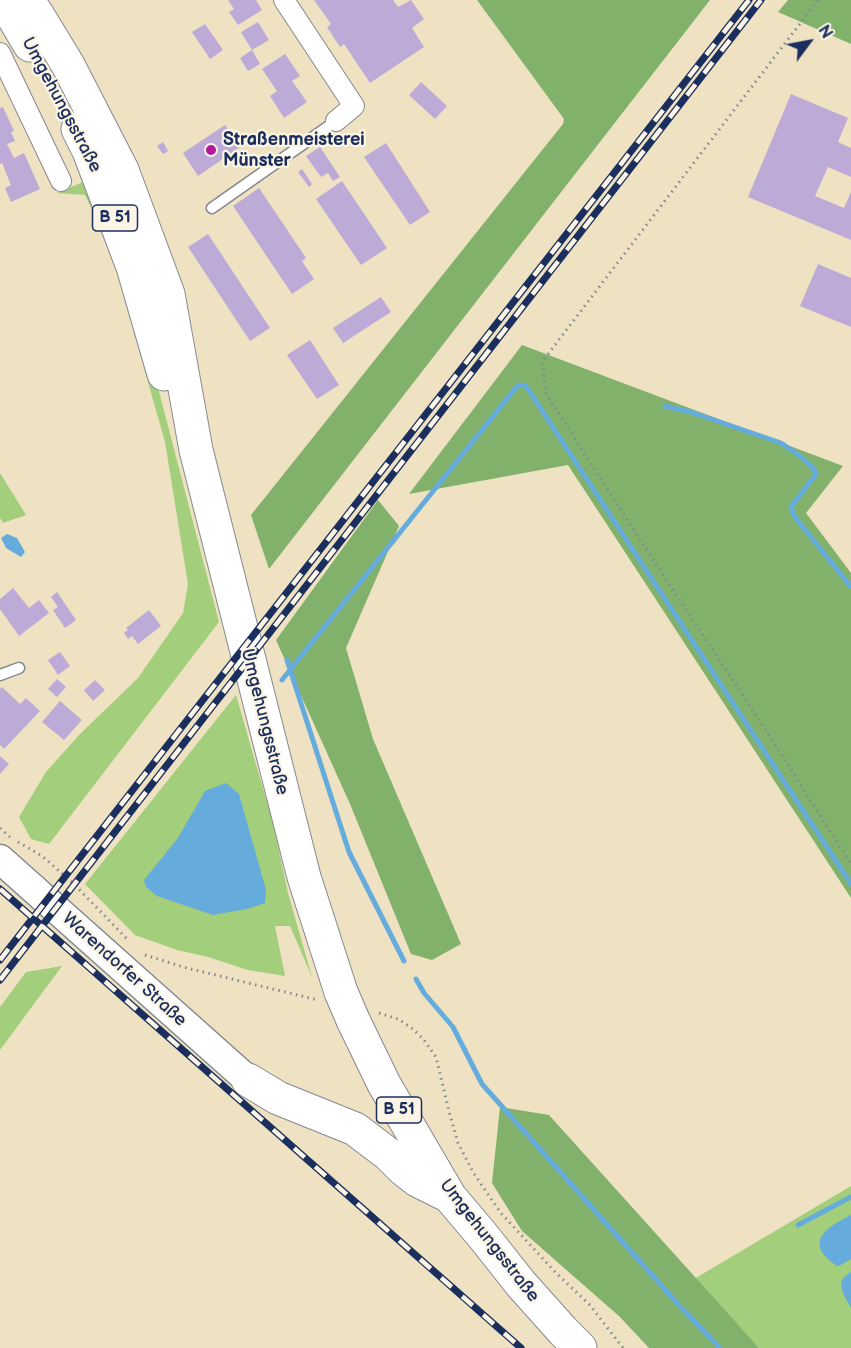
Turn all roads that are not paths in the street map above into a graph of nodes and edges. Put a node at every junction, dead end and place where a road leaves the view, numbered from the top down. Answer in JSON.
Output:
{"nodes":[{"id":1,"x":27,"y":0,"type":"edge"},
{"id":2,"x":50,"y":0,"type":"edge"},
{"id":3,"x":284,"y":0,"type":"edge"},
{"id":4,"x":0,"y":1,"type":"edge"},
{"id":5,"x":0,"y":53,"type":"edge"},
{"id":6,"x":336,"y":121,"type":"joint"},
{"id":7,"x":61,"y":181,"type":"dead end"},
{"id":8,"x":212,"y":208,"type":"dead end"},
{"id":9,"x":168,"y":294,"type":"junction"},
{"id":10,"x":196,"y":450,"type":"junction"},
{"id":11,"x":19,"y":668,"type":"dead end"},
{"id":12,"x":0,"y":675,"type":"edge"},
{"id":13,"x":0,"y":859,"type":"edge"},
{"id":14,"x":248,"y":1080,"type":"joint"},
{"id":15,"x":450,"y":1197,"type":"junction"},
{"id":16,"x":571,"y":1340,"type":"edge"}],
"edges":[{"from":1,"to":9,"type":"highway","name":"Umgehungsstraße","number":"B 51"},
{"from":2,"to":9,"type":"highway"},
{"from":3,"to":6,"type":"street"},
{"from":4,"to":10,"type":"highway","name":"Umgehungsstraße","number":"B 51"},
{"from":5,"to":7,"type":"street"},
{"from":6,"to":8,"type":"lane"},
{"from":9,"to":10,"type":"highway","name":"Umgehungsstraße","number":"B 51"},
{"from":10,"to":15,"type":"highway","name":"Umgehungsstraße","number":"B 51"},
{"from":11,"to":12,"type":"lane"},
{"from":13,"to":14,"type":"main road","name":"Warendorfer Straße"},
{"from":14,"to":15,"type":"highway"},
{"from":15,"to":16,"type":"highway","name":"Umgehungsstraße","number":"B 51"}]}
